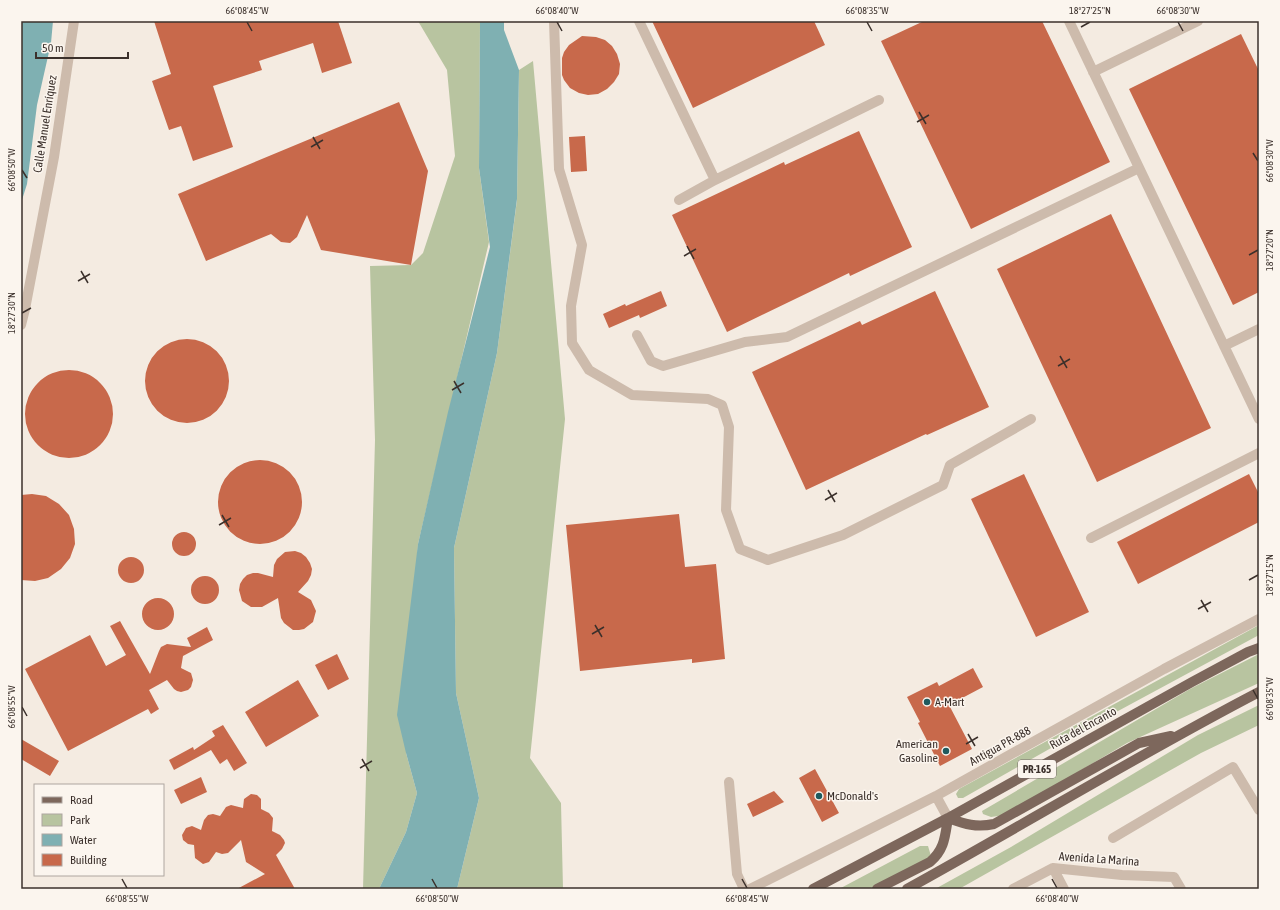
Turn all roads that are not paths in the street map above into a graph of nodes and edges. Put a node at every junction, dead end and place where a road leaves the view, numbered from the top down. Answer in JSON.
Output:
{"nodes":[{"id":1,"x":74,"y":21,"type":"edge"},
{"id":2,"x":554,"y":21,"type":"edge"},
{"id":3,"x":640,"y":21,"type":"edge"},
{"id":4,"x":1069,"y":21,"type":"edge"},
{"id":5,"x":1198,"y":21,"type":"edge"},
{"id":6,"x":1093,"y":72,"type":"junction"},
{"id":7,"x":879,"y":100,"type":"dead end"},
{"id":8,"x":1139,"y":168,"type":"junction"},
{"id":9,"x":715,"y":180,"type":"junction"},
{"id":10,"x":679,"y":200,"type":"dead end"},
{"id":11,"x":21,"y":325,"type":"edge"},
{"id":12,"x":1259,"y":329,"type":"edge"},
{"id":13,"x":637,"y":336,"type":"dead end"},
{"id":14,"x":1224,"y":346,"type":"junction"},
{"id":15,"x":1031,"y":419,"type":"dead end"},
{"id":16,"x":1259,"y":419,"type":"edge"},
{"id":17,"x":1259,"y":453,"type":"edge"},
{"id":18,"x":1091,"y":538,"type":"dead end"},
{"id":19,"x":1259,"y":619,"type":"edge"},
{"id":20,"x":1259,"y":648,"type":"edge"},
{"id":21,"x":1259,"y":692,"type":"edge"},
{"id":22,"x":1182,"y":733,"type":"junction"},
{"id":23,"x":729,"y":782,"type":"dead end"},
{"id":24,"x":936,"y":796,"type":"junction"},
{"id":25,"x":1259,"y":810,"type":"edge"},
{"id":26,"x":948,"y":818,"type":"junction"},
{"id":27,"x":1114,"y":838,"type":"dead end"},
{"id":28,"x":1053,"y":868,"type":"junction"},
{"id":29,"x":744,"y":889,"type":"edge"},
{"id":30,"x":750,"y":889,"type":"edge"},
{"id":31,"x":814,"y":889,"type":"edge"},
{"id":32,"x":877,"y":889,"type":"edge"},
{"id":33,"x":907,"y":889,"type":"edge"},
{"id":34,"x":1013,"y":889,"type":"edge"},
{"id":35,"x":1064,"y":889,"type":"edge"},
{"id":36,"x":1181,"y":889,"type":"edge"}],
"edges":[{"from":1,"to":11,"type":"street","name":"Calle Manuel Enríquez"},
{"from":2,"to":15,"type":"street"},
{"from":3,"to":9,"type":"street"},
{"from":4,"to":6,"type":"street"},
{"from":5,"to":6,"type":"street"},
{"from":6,"to":8,"type":"street"},
{"from":7,"to":9,"type":"street"},
{"from":8,"to":13,"type":"street"},
{"from":8,"to":14,"type":"street"},
{"from":9,"to":10,"type":"street"},
{"from":12,"to":14,"type":"street"},
{"from":14,"to":16,"type":"street"},
{"from":17,"to":18,"type":"street"},
{"from":19,"to":24,"type":"street","name":"Antigua PR-888"},
{"from":20,"to":26,"type":"main road","name":"Ruta del Encanto","number":"PR-165"},
{"from":21,"to":22,"type":"main road"},
{"from":22,"to":26,"type":"main road"},
{"from":22,"to":33,"type":"main road"},
{"from":23,"to":29,"type":"street"},
{"from":24,"to":26,"type":"street"},
{"from":24,"to":30,"type":"street","name":"Antigua PR-888"},
{"from":25,"to":27,"type":"street"},
{"from":26,"to":31,"type":"main road","name":"Ruta del Encanto","number":"PR-165"},
{"from":26,"to":32,"type":"main road"},
{"from":28,"to":34,"type":"street","name":"Avenida La Marina"},
{"from":28,"to":35,"type":"street"},
{"from":28,"to":36,"type":"street","name":"Avenida La Marina"}]}
